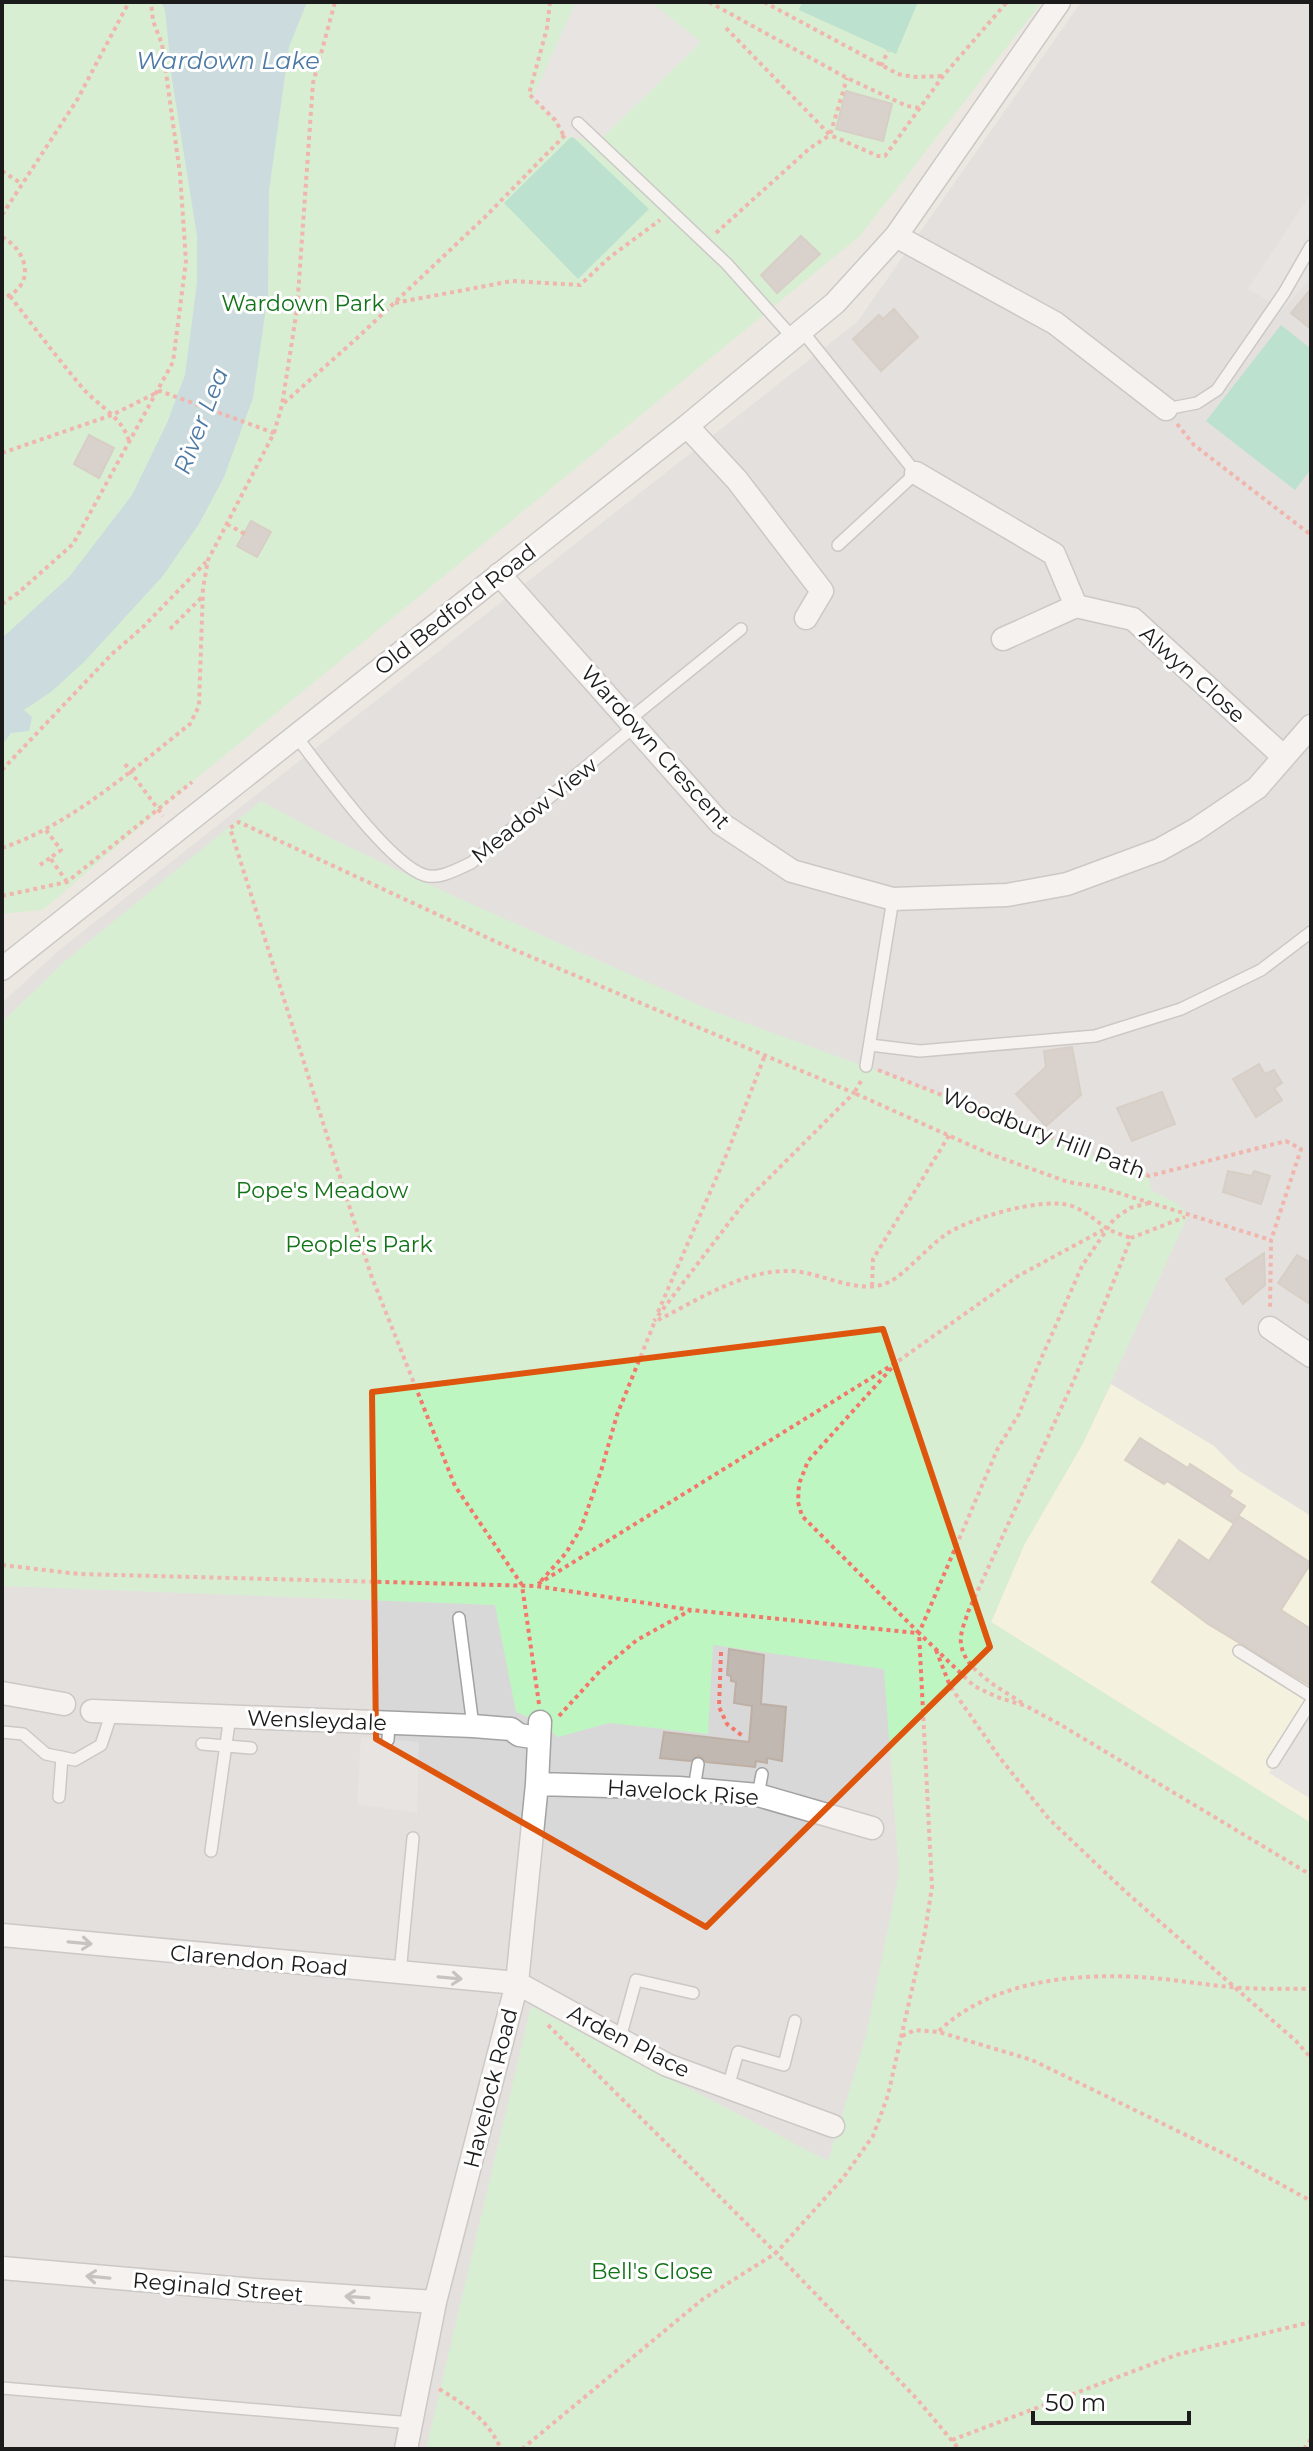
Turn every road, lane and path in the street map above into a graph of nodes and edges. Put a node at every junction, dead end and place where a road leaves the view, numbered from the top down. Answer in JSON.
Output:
{"nodes":[{"id":1,"x":129,"y":2,"type":"edge"},
{"id":2,"x":151,"y":2,"type":"edge"},
{"id":3,"x":335,"y":2,"type":"edge"},
{"id":4,"x":550,"y":2,"type":"edge"},
{"id":5,"x":709,"y":2,"type":"edge"},
{"id":6,"x":764,"y":2,"type":"edge"},
{"id":7,"x":1059,"y":2,"type":"edge"},
{"id":8,"x":1005,"y":3,"type":"edge"},
{"id":9,"x":726,"y":28,"type":"dead end"},
{"id":10,"x":888,"y":51,"type":"dead end"},
{"id":11,"x":881,"y":66,"type":"junction"},
{"id":12,"x":943,"y":76,"type":"junction"},
{"id":13,"x":847,"y":78,"type":"junction"},
{"id":14,"x":920,"y":108,"type":"junction"},
{"id":15,"x":812,"y":118,"type":"junction"},
{"id":16,"x":578,"y":123,"type":"joint"},
{"id":17,"x":806,"y":123,"type":"dead end"},
{"id":18,"x":830,"y":135,"type":"junction"},
{"id":19,"x":564,"y":136,"type":"junction"},
{"id":20,"x":2,"y":171,"type":"edge"},
{"id":21,"x":22,"y":184,"type":"junction"},
{"id":22,"x":671,"y":210,"type":"junction"},
{"id":23,"x":2,"y":215,"type":"edge"},
{"id":24,"x":896,"y":236,"type":"junction"},
{"id":25,"x":2,"y":237,"type":"edge"},
{"id":26,"x":706,"y":242,"type":"junction"},
{"id":27,"x":1311,"y":246,"type":"edge"},
{"id":28,"x":10,"y":296,"type":"junction"},
{"id":29,"x":2,"y":298,"type":"edge"},
{"id":30,"x":393,"y":304,"type":"junction"},
{"id":31,"x":798,"y":336,"type":"junction"},
{"id":32,"x":160,"y":391,"type":"junction"},
{"id":33,"x":282,"y":405,"type":"junction"},
{"id":34,"x":1166,"y":409,"type":"junction"},
{"id":35,"x":112,"y":415,"type":"junction"},
{"id":36,"x":687,"y":426,"type":"junction"},
{"id":37,"x":274,"y":433,"type":"junction"},
{"id":38,"x":129,"y":443,"type":"junction"},
{"id":39,"x":2,"y":453,"type":"edge"},
{"id":40,"x":916,"y":473,"type":"junction"},
{"id":41,"x":227,"y":524,"type":"junction"},
{"id":42,"x":245,"y":534,"type":"dead end"},
{"id":43,"x":1311,"y":535,"type":"edge"},
{"id":44,"x":838,"y":545,"type":"dead end"},
{"id":45,"x":208,"y":560,"type":"junction"},
{"id":46,"x":499,"y":574,"type":"junction"},
{"id":47,"x":203,"y":597,"type":"junction"},
{"id":48,"x":2,"y":604,"type":"edge"},
{"id":49,"x":1076,"y":606,"type":"junction"},
{"id":50,"x":806,"y":618,"type":"dead end"},
{"id":51,"x":170,"y":629,"type":"dead end"},
{"id":52,"x":741,"y":629,"type":"dead end"},
{"id":53,"x":1003,"y":639,"type":"dead end"},
{"id":54,"x":633,"y":722,"type":"junction"},
{"id":55,"x":1311,"y":726,"type":"edge"},
{"id":56,"x":295,"y":735,"type":"junction"},
{"id":57,"x":1284,"y":757,"type":"junction"},
{"id":58,"x":125,"y":764,"type":"dead end"},
{"id":59,"x":2,"y":770,"type":"edge"},
{"id":60,"x":130,"y":771,"type":"junction"},
{"id":61,"x":192,"y":782,"type":"dead end"},
{"id":62,"x":158,"y":809,"type":"junction"},
{"id":63,"x":46,"y":830,"type":"junction"},
{"id":64,"x":174,"y":831,"type":"junction"},
{"id":65,"x":2,"y":848,"type":"edge"},
{"id":66,"x":50,"y":858,"type":"junction"},
{"id":67,"x":40,"y":865,"type":"dead end"},
{"id":68,"x":67,"y":882,"type":"junction"},
{"id":69,"x":2,"y":896,"type":"edge"},
{"id":70,"x":893,"y":899,"type":"junction"},
{"id":71,"x":1311,"y":932,"type":"edge"},
{"id":72,"x":2,"y":969,"type":"edge"},
{"id":73,"x":870,"y":1045,"type":"junction"},
{"id":74,"x":765,"y":1055,"type":"junction"},
{"id":75,"x":866,"y":1066,"type":"junction"},
{"id":76,"x":854,"y":1093,"type":"junction"},
{"id":77,"x":950,"y":1134,"type":"junction"},
{"id":78,"x":1150,"y":1203,"type":"junction"},
{"id":79,"x":1188,"y":1216,"type":"junction"},
{"id":80,"x":1106,"y":1228,"type":"junction"},
{"id":81,"x":1131,"y":1238,"type":"junction"},
{"id":82,"x":1271,"y":1240,"type":"junction"},
{"id":83,"x":872,"y":1286,"type":"junction"},
{"id":84,"x":654,"y":1321,"type":"junction"},
{"id":85,"x":1270,"y":1328,"type":"joint"},
{"id":86,"x":1311,"y":1356,"type":"edge"},
{"id":87,"x":897,"y":1362,"type":"junction"},
{"id":88,"x":2,"y":1565,"type":"edge"},
{"id":89,"x":522,"y":1585,"type":"junction"},
{"id":90,"x":536,"y":1586,"type":"junction"},
{"id":91,"x":691,"y":1610,"type":"junction"},
{"id":92,"x":459,"y":1618,"type":"dead end"},
{"id":93,"x":919,"y":1633,"type":"junction"},
{"id":94,"x":935,"y":1648,"type":"junction"},
{"id":95,"x":1239,"y":1651,"type":"dead end"},
{"id":96,"x":721,"y":1652,"type":"dead end"},
{"id":97,"x":2,"y":1693,"type":"edge"},
{"id":98,"x":1311,"y":1696,"type":"edge"},
{"id":99,"x":1311,"y":1702,"type":"edge"},
{"id":100,"x":64,"y":1704,"type":"dead end"},
{"id":101,"x":1026,"y":1706,"type":"junction"},
{"id":102,"x":102,"y":1711,"type":"joint"},
{"id":103,"x":230,"y":1716,"type":"junction"},
{"id":104,"x":473,"y":1726,"type":"junction"},
{"id":105,"x":539,"y":1730,"type":"junction"},
{"id":106,"x":2,"y":1732,"type":"edge"},
{"id":107,"x":744,"y":1737,"type":"dead end"},
{"id":108,"x":202,"y":1744,"type":"dead end"},
{"id":109,"x":226,"y":1746,"type":"junction"},
{"id":110,"x":251,"y":1748,"type":"dead end"},
{"id":111,"x":62,"y":1757,"type":"junction"},
{"id":112,"x":1273,"y":1762,"type":"dead end"},
{"id":113,"x":698,"y":1764,"type":"dead end"},
{"id":114,"x":537,"y":1784,"type":"junction"},
{"id":115,"x":694,"y":1789,"type":"junction"},
{"id":116,"x":59,"y":1797,"type":"dead end"},
{"id":117,"x":872,"y":1828,"type":"dead end"},
{"id":118,"x":413,"y":1838,"type":"dead end"},
{"id":119,"x":211,"y":1851,"type":"dead end"},
{"id":120,"x":1311,"y":1875,"type":"edge"},
{"id":121,"x":2,"y":1935,"type":"edge"},
{"id":122,"x":400,"y":1973,"type":"junction"},
{"id":123,"x":517,"y":1983,"type":"junction"},
{"id":124,"x":1234,"y":1988,"type":"junction"},
{"id":125,"x":1311,"y":1989,"type":"edge"},
{"id":126,"x":693,"y":1993,"type":"dead end"},
{"id":127,"x":543,"y":2020,"type":"dead end"},
{"id":128,"x":795,"y":2021,"type":"dead end"},
{"id":129,"x":939,"y":2032,"type":"junction"},
{"id":130,"x":902,"y":2036,"type":"junction"},
{"id":131,"x":620,"y":2038,"type":"junction"},
{"id":132,"x":1311,"y":2058,"type":"edge"},
{"id":133,"x":728,"y":2087,"type":"junction"},
{"id":134,"x":833,"y":2126,"type":"dead end"},
{"id":135,"x":1311,"y":2201,"type":"edge"},
{"id":136,"x":776,"y":2253,"type":"junction"},
{"id":137,"x":2,"y":2268,"type":"edge"},
{"id":138,"x":435,"y":2302,"type":"junction"},
{"id":139,"x":1311,"y":2322,"type":"edge"},
{"id":140,"x":420,"y":2377,"type":"junction"},
{"id":141,"x":2,"y":2388,"type":"edge"},
{"id":142,"x":411,"y":2423,"type":"junction"},
{"id":143,"x":1311,"y":2439,"type":"edge"},
{"id":144,"x":952,"y":2440,"type":"junction"},
{"id":145,"x":406,"y":2449,"type":"edge"},
{"id":146,"x":501,"y":2449,"type":"edge"},
{"id":147,"x":522,"y":2449,"type":"edge"},
{"id":148,"x":959,"y":2449,"type":"edge"},
{"id":149,"x":1304,"y":2449,"type":"edge"}],
"edges":[{"from":1,"to":21,"type":"path"},
{"from":2,"to":32,"type":"path"},
{"from":3,"to":33,"type":"path"},
{"from":4,"to":19,"type":"path"},
{"from":5,"to":13,"type":"path"},
{"from":6,"to":11,"type":"path"},
{"from":7,"to":24,"type":"street","name":"Old Bedford Road"},
{"from":8,"to":12,"type":"path"},
{"from":9,"to":15,"type":"path"},
{"from":10,"to":11,"type":"path"},
{"from":11,"to":12,"type":"path"},
{"from":12,"to":14,"type":"path"},
{"from":13,"to":14,"type":"path"},
{"from":13,"to":18,"type":"path"},
{"from":14,"to":18,"type":"path"},
{"from":15,"to":17,"type":"path"},
{"from":15,"to":18,"type":"path"},
{"from":16,"to":19,"type":"path"},
{"from":16,"to":22,"type":"lane"},
{"from":18,"to":26,"type":"path"},
{"from":19,"to":30,"type":"path"},
{"from":20,"to":21,"type":"path"},
{"from":21,"to":23,"type":"path"},
{"from":22,"to":26,"type":"lane"},
{"from":22,"to":30,"type":"path"},
{"from":24,"to":31,"type":"street","name":"Old Bedford Road"},
{"from":24,"to":34,"type":"street"},
{"from":25,"to":28,"type":"path"},
{"from":26,"to":31,"type":"lane"},
{"from":27,"to":34,"type":"lane"},
{"from":28,"to":29,"type":"path"},
{"from":28,"to":35,"type":"path"},
{"from":30,"to":33,"type":"path"},
{"from":31,"to":36,"type":"street","name":"Old Bedford Road"},
{"from":31,"to":40,"type":"lane"},
{"from":32,"to":35,"type":"path"},
{"from":32,"to":37,"type":"path"},
{"from":32,"to":38,"type":"path"},
{"from":33,"to":37,"type":"path"},
{"from":34,"to":43,"type":"path"},
{"from":35,"to":38,"type":"path"},
{"from":35,"to":39,"type":"path"},
{"from":36,"to":46,"type":"street","name":"Old Bedford Road"},
{"from":36,"to":50,"type":"street"},
{"from":37,"to":41,"type":"path"},
{"from":38,"to":48,"type":"path"},
{"from":40,"to":44,"type":"lane"},
{"from":40,"to":49,"type":"street"},
{"from":41,"to":42,"type":"path"},
{"from":41,"to":45,"type":"path"},
{"from":45,"to":47,"type":"path"},
{"from":45,"to":59,"type":"path"},
{"from":46,"to":54,"type":"street","name":"Wardown Crescent"},
{"from":46,"to":56,"type":"street","name":"Old Bedford Road"},
{"from":47,"to":51,"type":"path"},
{"from":47,"to":60,"type":"path"},
{"from":49,"to":53,"type":"street"},
{"from":49,"to":57,"type":"street","name":"Alwyn Close"},
{"from":52,"to":54,"type":"lane"},
{"from":54,"to":56,"type":"lane","name":"Meadow View"},
{"from":54,"to":70,"type":"street","name":"Wardown Crescent"},
{"from":55,"to":57,"type":"street","name":"Wardown Crescent"},
{"from":56,"to":64,"type":"street","name":"Old Bedford Road"},
{"from":57,"to":70,"type":"street","name":"Wardown Crescent"},
{"from":58,"to":60,"type":"path"},
{"from":60,"to":62,"type":"path"},
{"from":60,"to":63,"type":"path"},
{"from":61,"to":62,"type":"path"},
{"from":62,"to":64,"type":"path"},
{"from":62,"to":68,"type":"path"},
{"from":63,"to":65,"type":"path"},
{"from":63,"to":66,"type":"path"},
{"from":64,"to":72,"type":"street","name":"Old Bedford Road"},
{"from":66,"to":67,"type":"path"},
{"from":66,"to":68,"type":"path"},
{"from":68,"to":69,"type":"path"},
{"from":70,"to":73,"type":"lane"},
{"from":71,"to":73,"type":"lane"},
{"from":73,"to":75,"type":"lane"},
{"from":74,"to":76,"type":"path"},
{"from":74,"to":84,"type":"path"},
{"from":74,"to":89,"type":"path"},
{"from":75,"to":76,"type":"path"},
{"from":75,"to":82,"type":"path","name":"Woodbury Hill Path"},
{"from":76,"to":77,"type":"path"},
{"from":76,"to":84,"type":"path"},
{"from":77,"to":78,"type":"path"},
{"from":77,"to":83,"type":"path"},
{"from":78,"to":79,"type":"path"},
{"from":78,"to":80,"type":"path"},
{"from":79,"to":81,"type":"path"},
{"from":79,"to":82,"type":"path"},
{"from":80,"to":81,"type":"path"},
{"from":80,"to":83,"type":"path"},
{"from":80,"to":87,"type":"path"},
{"from":80,"to":93,"type":"path"},
{"from":81,"to":101,"type":"path"},
{"from":82,"to":85,"type":"path","name":"Woodbury Hill Path"},
{"from":83,"to":84,"type":"path"},
{"from":84,"to":90,"type":"path"},
{"from":85,"to":86,"type":"street"},
{"from":87,"to":90,"type":"path"},
{"from":87,"to":93,"type":"path"},
{"from":88,"to":89,"type":"path"},
{"from":89,"to":90,"type":"path"},
{"from":89,"to":105,"type":"path"},
{"from":90,"to":91,"type":"path"},
{"from":91,"to":93,"type":"path"},
{"from":91,"to":105,"type":"path"},
{"from":92,"to":104,"type":"lane"},
{"from":93,"to":94,"type":"path"},
{"from":93,"to":130,"type":"path"},
{"from":94,"to":101,"type":"path"},
{"from":94,"to":124,"type":"path"},
{"from":95,"to":98,"type":"lane"},
{"from":96,"to":107,"type":"path"},
{"from":97,"to":100,"type":"street"},
{"from":99,"to":112,"type":"lane"},
{"from":101,"to":120,"type":"path"},
{"from":102,"to":103,"type":"street","name":"Wensleydale"},
{"from":102,"to":111,"type":"lane"},
{"from":103,"to":104,"type":"street","name":"Wensleydale"},
{"from":103,"to":109,"type":"lane"},
{"from":104,"to":105,"type":"street","name":"Wensleydale"},
{"from":105,"to":114,"type":"street","name":"Havelock Road"},
{"from":106,"to":111,"type":"lane"},
{"from":108,"to":109,"type":"lane"},
{"from":109,"to":110,"type":"lane"},
{"from":109,"to":119,"type":"lane"},
{"from":111,"to":116,"type":"lane"},
{"from":113,"to":115,"type":"lane"},
{"from":114,"to":115,"type":"street","name":"Havelock Rise"},
{"from":114,"to":123,"type":"street","name":"Havelock Road"},
{"from":115,"to":117,"type":"street","name":"Havelock Rise"},
{"from":118,"to":122,"type":"lane"},
{"from":121,"to":122,"type":"street","name":"Clarendon Road","one_way":true},
{"from":122,"to":123,"type":"street","name":"Clarendon Road","one_way":true},
{"from":123,"to":131,"type":"street","name":"Arden Place"},
{"from":123,"to":138,"type":"street","name":"Havelock Road"},
{"from":124,"to":125,"type":"path"},
{"from":124,"to":129,"type":"path"},
{"from":124,"to":132,"type":"path"},
{"from":126,"to":131,"type":"lane"},
{"from":127,"to":136,"type":"path"},
{"from":128,"to":133,"type":"lane"},
{"from":129,"to":130,"type":"path"},
{"from":129,"to":135,"type":"path"},
{"from":130,"to":136,"type":"path"},
{"from":131,"to":133,"type":"street","name":"Arden Place"},
{"from":133,"to":134,"type":"street","name":"Arden Place"},
{"from":136,"to":144,"type":"path"},
{"from":136,"to":147,"type":"path"},
{"from":138,"to":137,"type":"street","name":"Reginald Street","one_way":true},
{"from":138,"to":140,"type":"street","name":"Havelock Road"},
{"from":139,"to":144,"type":"path"},
{"from":140,"to":142,"type":"street","name":"Havelock Road"},
{"from":140,"to":146,"type":"path"},
{"from":141,"to":142,"type":"lane"},
{"from":142,"to":145,"type":"street","name":"Havelock Road"},
{"from":143,"to":149,"type":"path"},
{"from":144,"to":148,"type":"path"}]}
